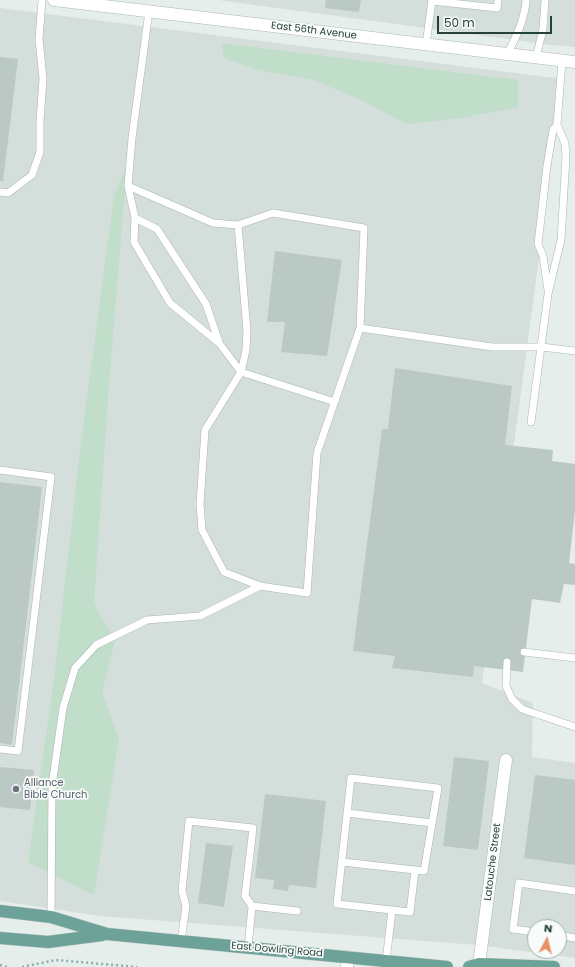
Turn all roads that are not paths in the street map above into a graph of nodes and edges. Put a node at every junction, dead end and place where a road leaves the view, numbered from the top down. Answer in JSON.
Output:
{"nodes":[{"id":1,"x":42,"y":0,"type":"edge"},
{"id":2,"x":54,"y":0,"type":"edge"},
{"id":3,"x":432,"y":0,"type":"edge"},
{"id":4,"x":498,"y":0,"type":"edge"},
{"id":5,"x":526,"y":0,"type":"edge"},
{"id":6,"x":545,"y":0,"type":"edge"},
{"id":7,"x":149,"y":11,"type":"junction"},
{"id":8,"x":426,"y":45,"type":"junction"},
{"id":9,"x":507,"y":54,"type":"junction"},
{"id":10,"x":536,"y":58,"type":"junction"},
{"id":11,"x":562,"y":61,"type":"junction"},
{"id":12,"x":575,"y":62,"type":"edge"},
{"id":13,"x":557,"y":125,"type":"junction"},
{"id":14,"x":128,"y":186,"type":"junction"},
{"id":15,"x":0,"y":192,"type":"edge"},
{"id":16,"x":135,"y":218,"type":"junction"},
{"id":17,"x":238,"y":225,"type":"junction"},
{"id":18,"x":548,"y":294,"type":"junction"},
{"id":19,"x":360,"y":328,"type":"junction"},
{"id":20,"x":219,"y":343,"type":"junction"},
{"id":21,"x":542,"y":347,"type":"junction"},
{"id":22,"x":575,"y":351,"type":"edge"},
{"id":23,"x":241,"y":372,"type":"junction"},
{"id":24,"x":335,"y":402,"type":"junction"},
{"id":25,"x":531,"y":422,"type":"dead end"},
{"id":26,"x":0,"y":470,"type":"edge"},
{"id":27,"x":260,"y":586,"type":"junction"},
{"id":28,"x":524,"y":652,"type":"dead end"},
{"id":29,"x":575,"y":658,"type":"edge"},
{"id":30,"x":507,"y":662,"type":"dead end"},
{"id":31,"x":575,"y":727,"type":"edge"},
{"id":32,"x":0,"y":749,"type":"edge"},
{"id":33,"x":506,"y":760,"type":"dead end"},
{"id":34,"x":348,"y":813,"type":"junction"},
{"id":35,"x":432,"y":823,"type":"junction"},
{"id":36,"x":342,"y":862,"type":"junction"},
{"id":37,"x":415,"y":870,"type":"junction"},
{"id":38,"x":575,"y":891,"type":"edge"},
{"id":39,"x":252,"y":906,"type":"junction"},
{"id":40,"x":392,"y":910,"type":"junction"},
{"id":41,"x":0,"y":911,"type":"edge"},
{"id":42,"x":297,"y":912,"type":"dead end"},
{"id":43,"x":51,"y":917,"type":"junction"},
{"id":44,"x":527,"y":931,"type":"edge"},
{"id":45,"x":107,"y":934,"type":"junction"},
{"id":46,"x":0,"y":938,"type":"edge"},
{"id":47,"x":181,"y":941,"type":"junction"},
{"id":48,"x":248,"y":948,"type":"junction"},
{"id":49,"x":386,"y":961,"type":"junction"},
{"id":50,"x":348,"y":962,"type":"edge"},
{"id":51,"x":474,"y":966,"type":"edge"},
{"id":52,"x":447,"y":967,"type":"edge"},
{"id":53,"x":554,"y":967,"type":"edge"}],
"edges":[{"from":1,"to":15,"type":"lane"},
{"from":2,"to":7,"type":"street","name":"East 56th Avenue"},
{"from":3,"to":4,"type":"lane"},
{"from":3,"to":8,"type":"lane"},
{"from":5,"to":9,"type":"lane"},
{"from":6,"to":10,"type":"lane"},
{"from":7,"to":8,"type":"street","name":"East 56th Avenue"},
{"from":7,"to":14,"type":"lane"},
{"from":8,"to":9,"type":"street","name":"East 56th Avenue"},
{"from":9,"to":10,"type":"street","name":"East 56th Avenue"},
{"from":10,"to":11,"type":"street","name":"East 56th Avenue"},
{"from":11,"to":12,"type":"street","name":"East 56th Avenue"},
{"from":11,"to":13,"type":"lane"},
{"from":13,"to":18,"type":"lane"},
{"from":13,"to":18,"type":"lane"},
{"from":14,"to":16,"type":"lane"},
{"from":14,"to":17,"type":"lane"},
{"from":16,"to":20,"type":"lane"},
{"from":16,"to":20,"type":"lane"},
{"from":17,"to":19,"type":"lane"},
{"from":17,"to":23,"type":"lane"},
{"from":18,"to":21,"type":"lane"},
{"from":19,"to":21,"type":"lane"},
{"from":19,"to":24,"type":"lane"},
{"from":20,"to":23,"type":"lane"},
{"from":21,"to":22,"type":"lane"},
{"from":21,"to":25,"type":"lane"},
{"from":23,"to":24,"type":"lane"},
{"from":23,"to":27,"type":"lane"},
{"from":24,"to":27,"type":"lane"},
{"from":26,"to":32,"type":"lane"},
{"from":27,"to":43,"type":"lane"},
{"from":28,"to":29,"type":"lane"},
{"from":30,"to":31,"type":"lane"},
{"from":33,"to":51,"type":"street","name":"Latouche Street"},
{"from":34,"to":35,"type":"lane"},
{"from":34,"to":35,"type":"lane"},
{"from":34,"to":36,"type":"lane"},
{"from":35,"to":37,"type":"lane"},
{"from":36,"to":37,"type":"lane"},
{"from":36,"to":40,"type":"lane"},
{"from":37,"to":40,"type":"lane"},
{"from":38,"to":44,"type":"lane"},
{"from":39,"to":42,"type":"lane"},
{"from":39,"to":47,"type":"lane"},
{"from":39,"to":48,"type":"lane"},
{"from":40,"to":49,"type":"lane"},
{"from":41,"to":43,"type":"main road","name":"East Dowling Road"},
{"from":43,"to":45,"type":"main road","name":"East Dowling Road"},
{"from":45,"to":46,"type":"main road","name":"East Dowling Road"},
{"from":45,"to":47,"type":"main road","name":"East Dowling Road"},
{"from":47,"to":48,"type":"main road","name":"East Dowling Road"},
{"from":48,"to":50,"type":"main road","name":"East Dowling Road"},
{"from":49,"to":50,"type":"main road","name":"East Dowling Road"},
{"from":49,"to":52,"type":"main road","name":"East Dowling Road"},
{"from":51,"to":53,"type":"main road"}]}
